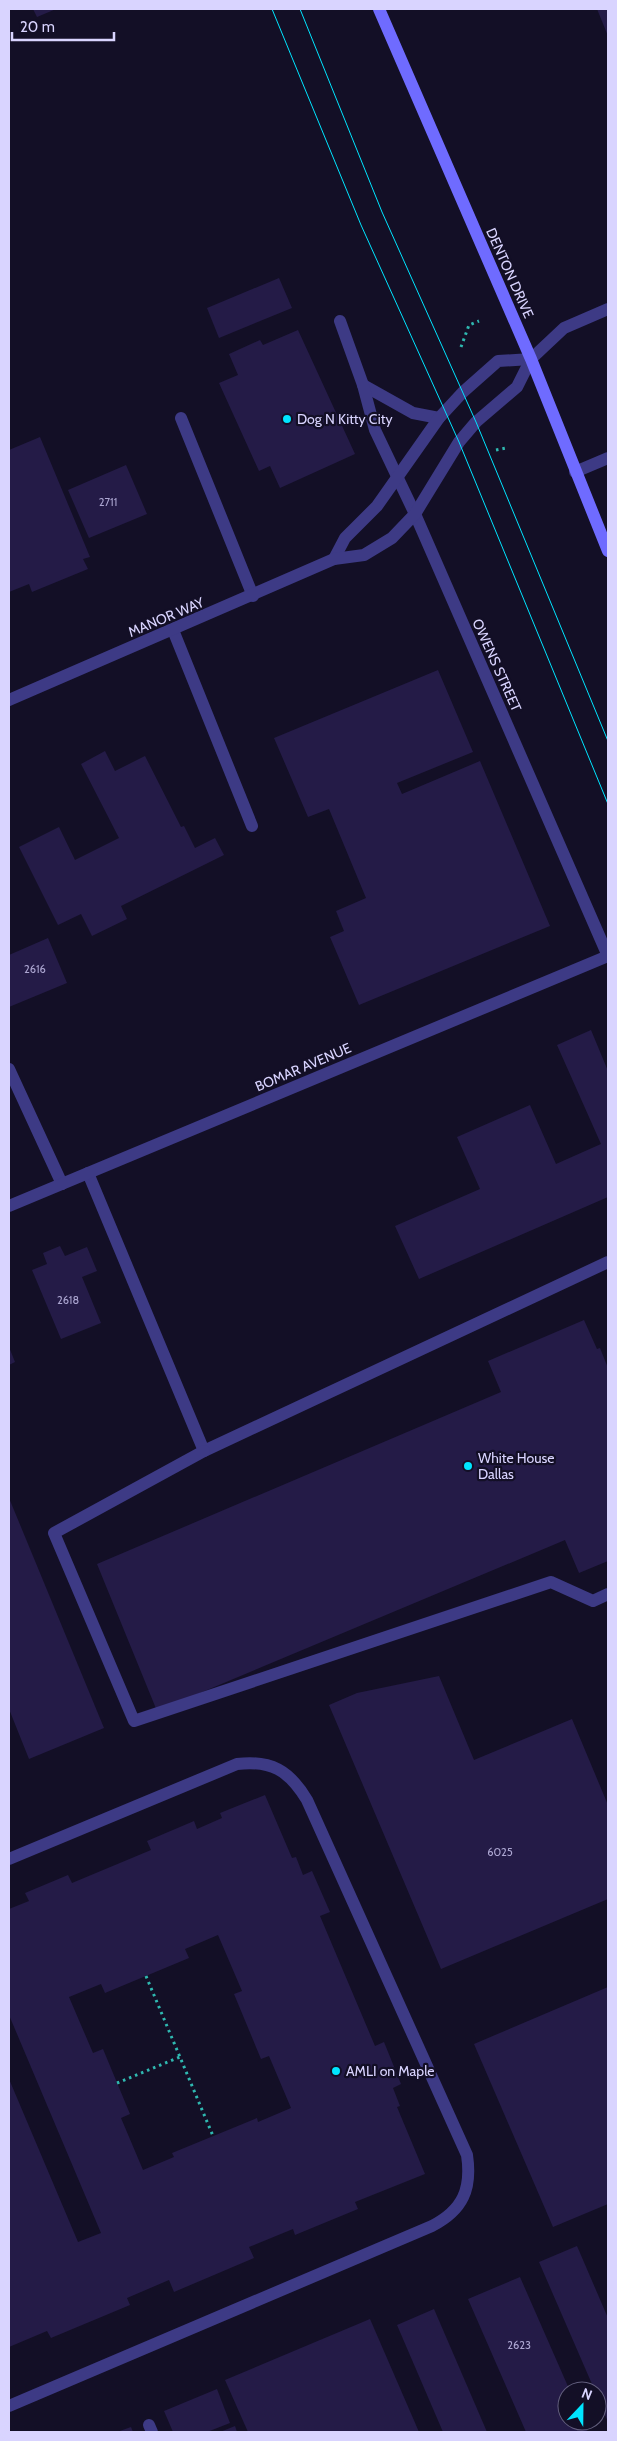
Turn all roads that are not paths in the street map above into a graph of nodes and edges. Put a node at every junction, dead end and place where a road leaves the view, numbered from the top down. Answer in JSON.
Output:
{"nodes":[{"id":1,"x":379,"y":9,"type":"edge"},
{"id":2,"x":608,"y":309,"type":"edge"},
{"id":3,"x":340,"y":321,"type":"dead end"},
{"id":4,"x":531,"y":359,"type":"junction"},
{"id":5,"x":363,"y":385,"type":"junction"},
{"id":6,"x":180,"y":418,"type":"dead end"},
{"id":7,"x":439,"y":418,"type":"junction"},
{"id":8,"x":608,"y":458,"type":"edge"},
{"id":9,"x":575,"y":472,"type":"junction"},
{"id":10,"x":398,"y":479,"type":"junction"},
{"id":11,"x":415,"y":514,"type":"junction"},
{"id":12,"x":608,"y":551,"type":"edge"},
{"id":13,"x":334,"y":559,"type":"junction"},
{"id":14,"x":253,"y":596,"type":"junction"},
{"id":15,"x":172,"y":630,"type":"junction"},
{"id":16,"x":9,"y":700,"type":"edge"},
{"id":17,"x":252,"y":826,"type":"dead end"},
{"id":18,"x":608,"y":956,"type":"edge"},
{"id":19,"x":9,"y":1069,"type":"edge"},
{"id":20,"x":88,"y":1173,"type":"junction"},
{"id":21,"x":62,"y":1184,"type":"junction"},
{"id":22,"x":9,"y":1206,"type":"edge"},
{"id":23,"x":608,"y":1262,"type":"edge"},
{"id":24,"x":204,"y":1451,"type":"junction"},
{"id":25,"x":608,"y":1594,"type":"edge"},
{"id":26,"x":9,"y":1859,"type":"edge"},
{"id":27,"x":9,"y":2406,"type":"edge"}],
"edges":[{"from":1,"to":4,"type":"main road","name":"DENTON DRIVE"},
{"from":2,"to":4,"type":"street","name":"MANOR WAY"},
{"from":3,"to":5,"type":"street","name":"OWENS STREET"},
{"from":4,"to":7,"type":"street"},
{"from":4,"to":9,"type":"main road","name":"DENTON DRIVE"},
{"from":4,"to":11,"type":"street","name":"MANOR WAY"},
{"from":5,"to":7,"type":"street"},
{"from":5,"to":10,"type":"street","name":"OWENS STREET"},
{"from":6,"to":14,"type":"street"},
{"from":7,"to":10,"type":"street"},
{"from":8,"to":9,"type":"street"},
{"from":9,"to":12,"type":"main road","name":"DENTON DRIVE"},
{"from":10,"to":11,"type":"street","name":"OWENS STREET"},
{"from":10,"to":13,"type":"street"},
{"from":11,"to":13,"type":"street","name":"MANOR WAY"},
{"from":11,"to":18,"type":"street","name":"OWENS STREET"},
{"from":13,"to":14,"type":"street","name":"MANOR WAY"},
{"from":14,"to":15,"type":"street","name":"MANOR WAY"},
{"from":15,"to":16,"type":"street","name":"MANOR WAY"},
{"from":15,"to":17,"type":"street"},
{"from":18,"to":20,"type":"street","name":"BOMAR AVENUE"},
{"from":19,"to":21,"type":"street"},
{"from":20,"to":21,"type":"street","name":"BOMAR AVENUE"},
{"from":20,"to":24,"type":"street"},
{"from":21,"to":22,"type":"street","name":"BOMAR AVENUE"},
{"from":23,"to":24,"type":"street"},
{"from":24,"to":25,"type":"street"},
{"from":26,"to":27,"type":"street"}]}
